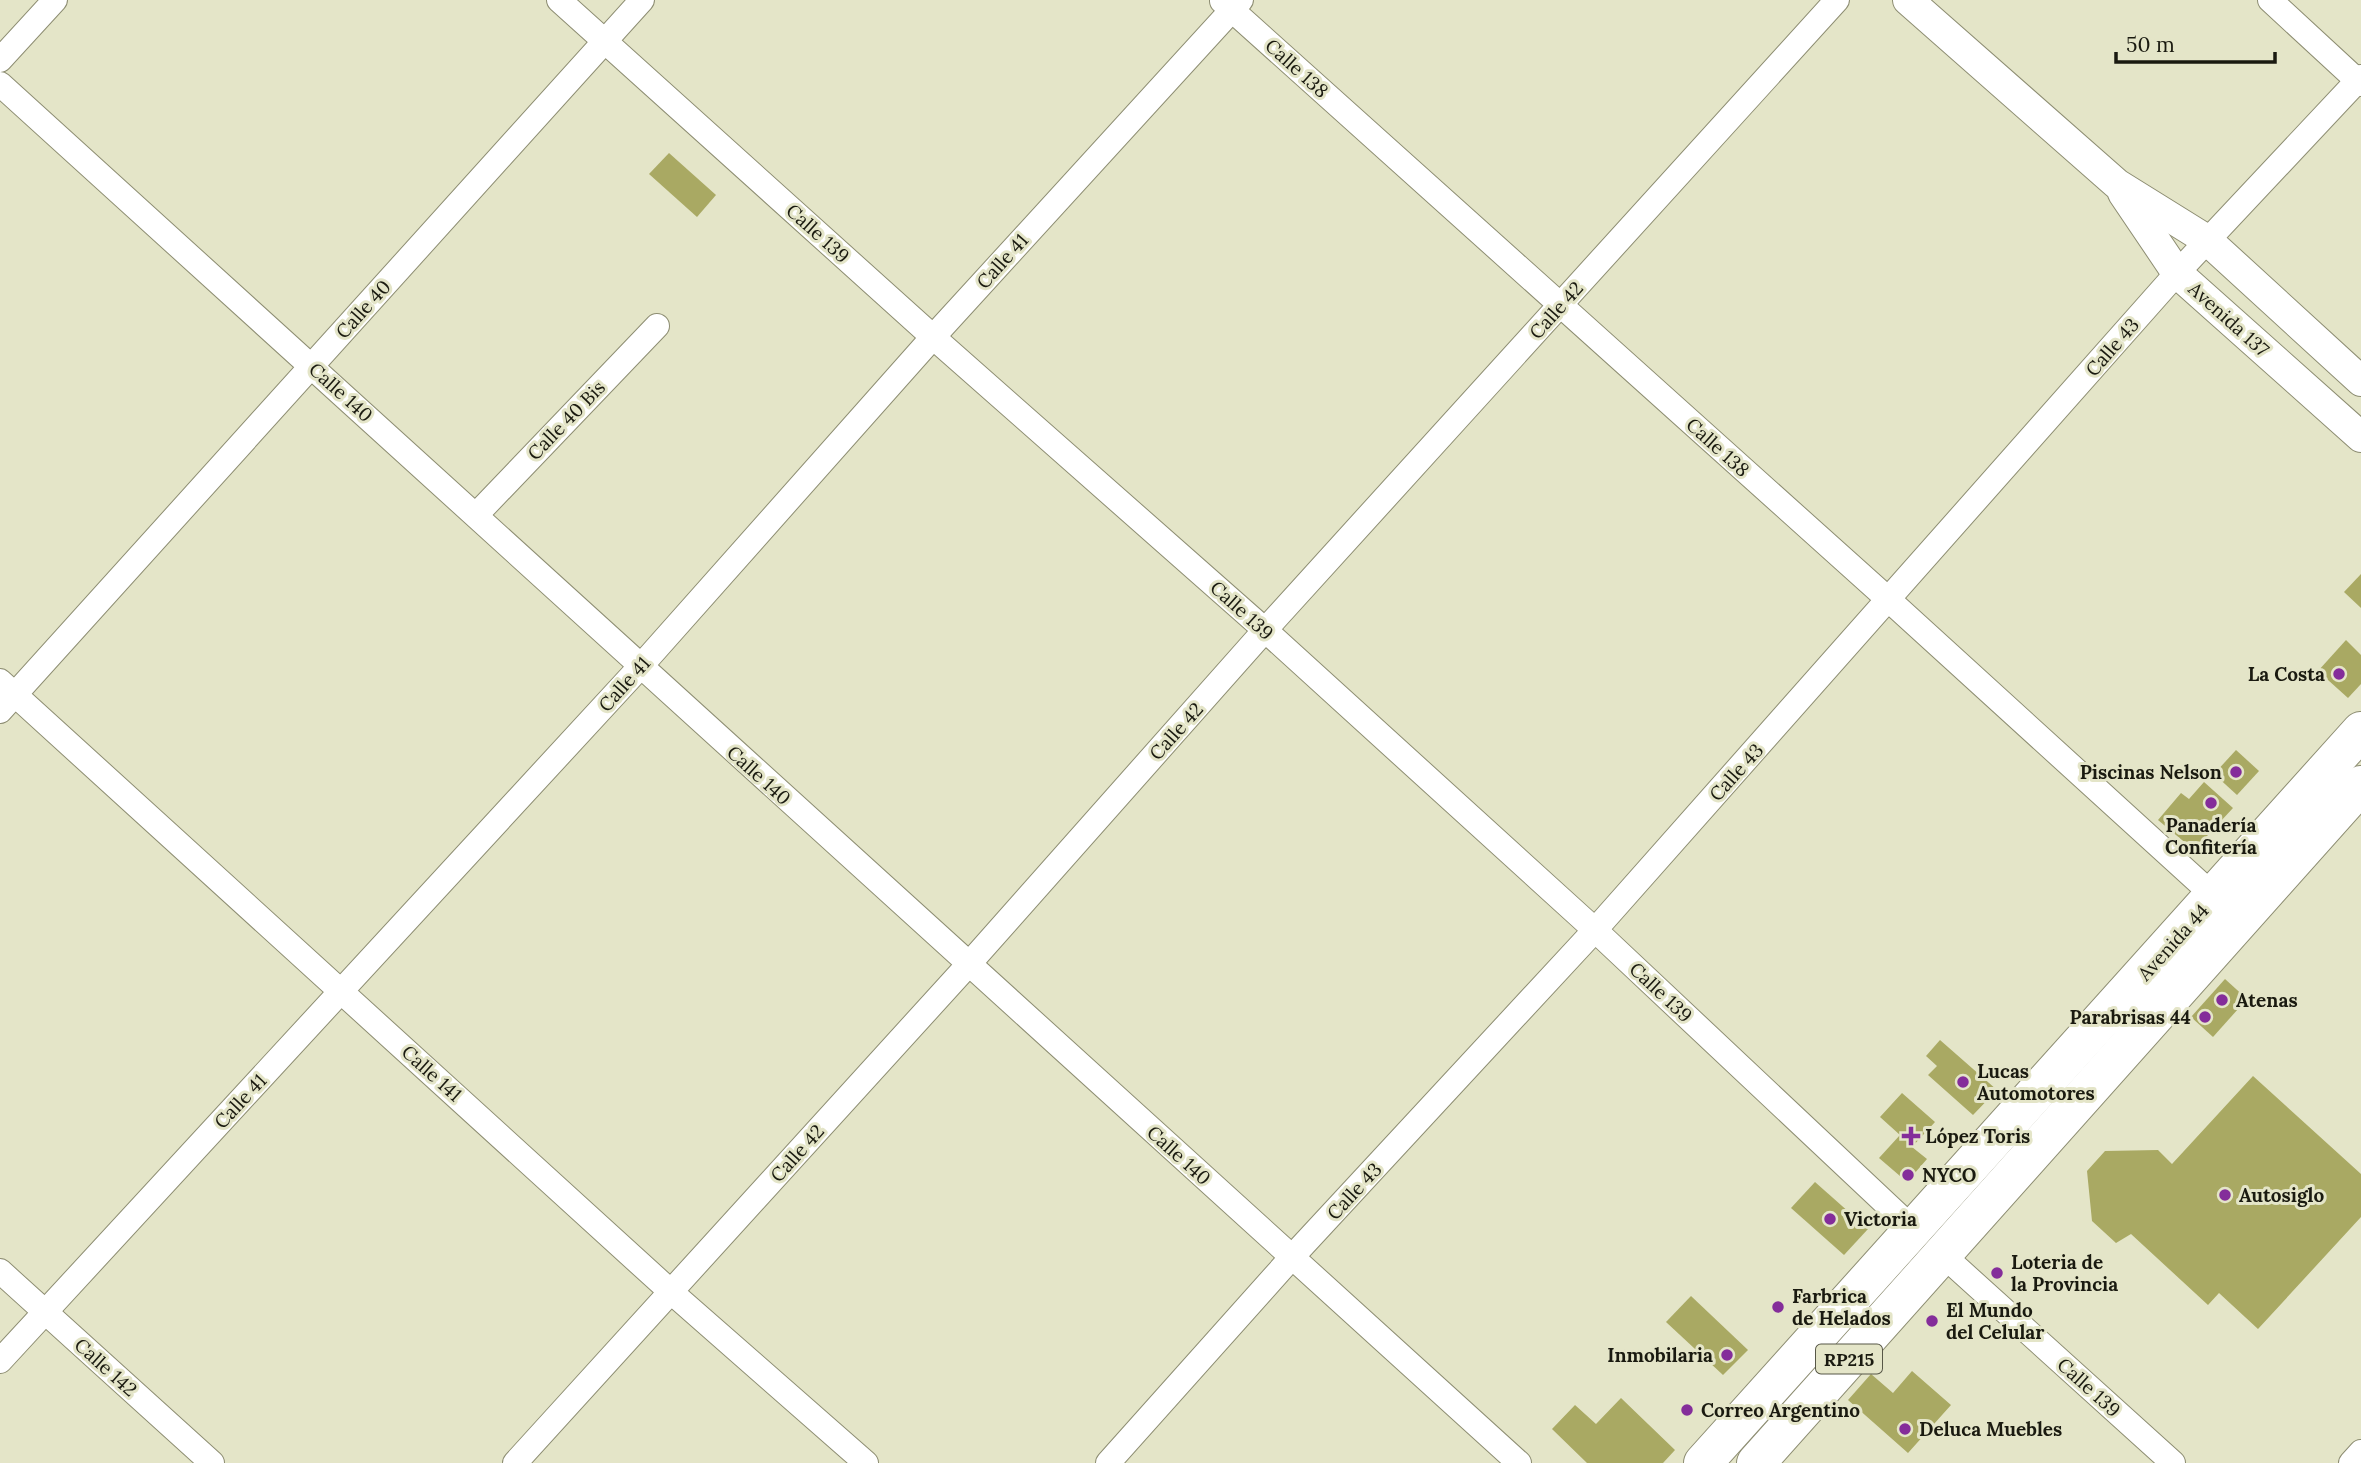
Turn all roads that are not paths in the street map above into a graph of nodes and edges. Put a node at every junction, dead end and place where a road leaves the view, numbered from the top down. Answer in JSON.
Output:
{"nodes":[{"id":1,"x":55,"y":0,"type":"edge"},
{"id":2,"x":559,"y":0,"type":"edge"},
{"id":3,"x":642,"y":0,"type":"edge"},
{"id":4,"x":1838,"y":0,"type":"edge"},
{"id":5,"x":1908,"y":0,"type":"edge"},
{"id":6,"x":2270,"y":0,"type":"edge"},
{"id":7,"x":1232,"y":3,"type":"edge"},
{"id":8,"x":605,"y":40,"type":"junction"},
{"id":9,"x":0,"y":60,"type":"edge"},
{"id":10,"x":2360,"y":80,"type":"edge"},
{"id":11,"x":0,"y":84,"type":"edge"},
{"id":12,"x":2117,"y":184,"type":"junction"},
{"id":13,"x":2207,"y":240,"type":"junction"},
{"id":14,"x":2177,"y":273,"type":"junction"},
{"id":15,"x":1560,"y":306,"type":"junction"},
{"id":16,"x":657,"y":326,"type":"dead end"},
{"id":17,"x":933,"y":337,"type":"junction"},
{"id":18,"x":312,"y":366,"type":"junction"},
{"id":19,"x":2361,"y":381,"type":"edge"},
{"id":20,"x":2361,"y":437,"type":"edge"},
{"id":21,"x":476,"y":515,"type":"junction"},
{"id":22,"x":1889,"y":600,"type":"junction"},
{"id":23,"x":1265,"y":631,"type":"junction"},
{"id":24,"x":640,"y":667,"type":"junction"},
{"id":25,"x":5,"y":696,"type":"edge"},
{"id":26,"x":2361,"y":731,"type":"edge"},
{"id":27,"x":2361,"y":785,"type":"edge"},
{"id":28,"x":2214,"y":896,"type":"junction"},
{"id":29,"x":1595,"y":930,"type":"junction"},
{"id":30,"x":968,"y":965,"type":"junction"},
{"id":31,"x":341,"y":990,"type":"junction"},
{"id":32,"x":1914,"y":1230,"type":"junction"},
{"id":33,"x":1942,"y":1255,"type":"junction"},
{"id":34,"x":1293,"y":1257,"type":"junction"},
{"id":35,"x":0,"y":1271,"type":"edge"},
{"id":36,"x":670,"y":1291,"type":"junction"},
{"id":37,"x":46,"y":1312,"type":"junction"},
{"id":38,"x":0,"y":1361,"type":"edge"},
{"id":39,"x":2361,"y":1452,"type":"edge"},
{"id":40,"x":212,"y":1463,"type":"edge"},
{"id":41,"x":515,"y":1463,"type":"edge"},
{"id":42,"x":866,"y":1463,"type":"edge"},
{"id":43,"x":1108,"y":1463,"type":"edge"},
{"id":44,"x":1519,"y":1463,"type":"edge"},
{"id":45,"x":1703,"y":1463,"type":"edge"},
{"id":46,"x":1756,"y":1463,"type":"edge"},
{"id":47,"x":2173,"y":1463,"type":"edge"},
{"id":48,"x":2351,"y":1463,"type":"edge"}],
"edges":[{"from":1,"to":9,"type":"street"},
{"from":2,"to":8,"type":"street","name":"Calle 139"},
{"from":3,"to":8,"type":"street","name":"Calle 40"},
{"from":4,"to":15,"type":"street","name":"Calle 42"},
{"from":5,"to":12,"type":"street","name":"Avenida 137"},
{"from":6,"to":10,"type":"street"},
{"from":7,"to":15,"type":"street","name":"Calle 138"},
{"from":7,"to":17,"type":"street","name":"Calle 41"},
{"from":8,"to":17,"type":"street","name":"Calle 139"},
{"from":8,"to":18,"type":"street","name":"Calle 40"},
{"from":10,"to":13,"type":"street","name":"Calle 43"},
{"from":11,"to":18,"type":"street","name":"Calle 140"},
{"from":12,"to":13,"type":"street","name":"Avenida 137"},
{"from":12,"to":14,"type":"street","name":"Avenida 137"},
{"from":13,"to":14,"type":"street","name":"Calle 43"},
{"from":13,"to":19,"type":"street","name":"Avenida 137"},
{"from":14,"to":20,"type":"street","name":"Avenida 137"},
{"from":14,"to":22,"type":"street","name":"Calle 43"},
{"from":15,"to":22,"type":"street","name":"Calle 138"},
{"from":15,"to":23,"type":"street","name":"Calle 42"},
{"from":16,"to":21,"type":"street","name":"Calle 40 Bis"},
{"from":17,"to":23,"type":"street","name":"Calle 139"},
{"from":17,"to":24,"type":"street","name":"Calle 41"},
{"from":18,"to":21,"type":"street","name":"Calle 140"},
{"from":18,"to":25,"type":"street","name":"Calle 40"},
{"from":21,"to":24,"type":"street","name":"Calle 140"},
{"from":22,"to":28,"type":"street","name":"Calle 138"},
{"from":22,"to":29,"type":"street","name":"Calle 43"},
{"from":23,"to":29,"type":"street","name":"Calle 139"},
{"from":23,"to":30,"type":"street","name":"Calle 42"},
{"from":24,"to":30,"type":"street","name":"Calle 140"},
{"from":24,"to":31,"type":"street","name":"Calle 41"},
{"from":25,"to":31,"type":"street","name":"Calle 141"},
{"from":26,"to":28,"type":"highway","name":"Avenida 44","number":"RP215"},
{"from":27,"to":33,"type":"highway","name":"Avenida 44","number":"RP215"},
{"from":28,"to":32,"type":"highway","name":"Avenida 44","number":"RP215"},
{"from":29,"to":32,"type":"street","name":"Calle 139"},
{"from":29,"to":34,"type":"street","name":"Calle 43"},
{"from":30,"to":34,"type":"street","name":"Calle 140"},
{"from":30,"to":36,"type":"street","name":"Calle 42"},
{"from":31,"to":36,"type":"street","name":"Calle 141"},
{"from":31,"to":37,"type":"street","name":"Calle 41"},
{"from":32,"to":45,"type":"highway","name":"Avenida 44","number":"RP215"},
{"from":33,"to":46,"type":"highway","name":"Avenida 44","number":"RP215"},
{"from":33,"to":47,"type":"street","name":"Calle 139"},
{"from":34,"to":43,"type":"street","name":"Calle 43"},
{"from":34,"to":44,"type":"street","name":"Calle 140"},
{"from":35,"to":37,"type":"street","name":"Calle 142"},
{"from":36,"to":41,"type":"street","name":"Calle 42"},
{"from":36,"to":42,"type":"street","name":"Calle 141"},
{"from":37,"to":38,"type":"street","name":"Calle 41"},
{"from":37,"to":40,"type":"street","name":"Calle 142"},
{"from":39,"to":48,"type":"street"}]}
